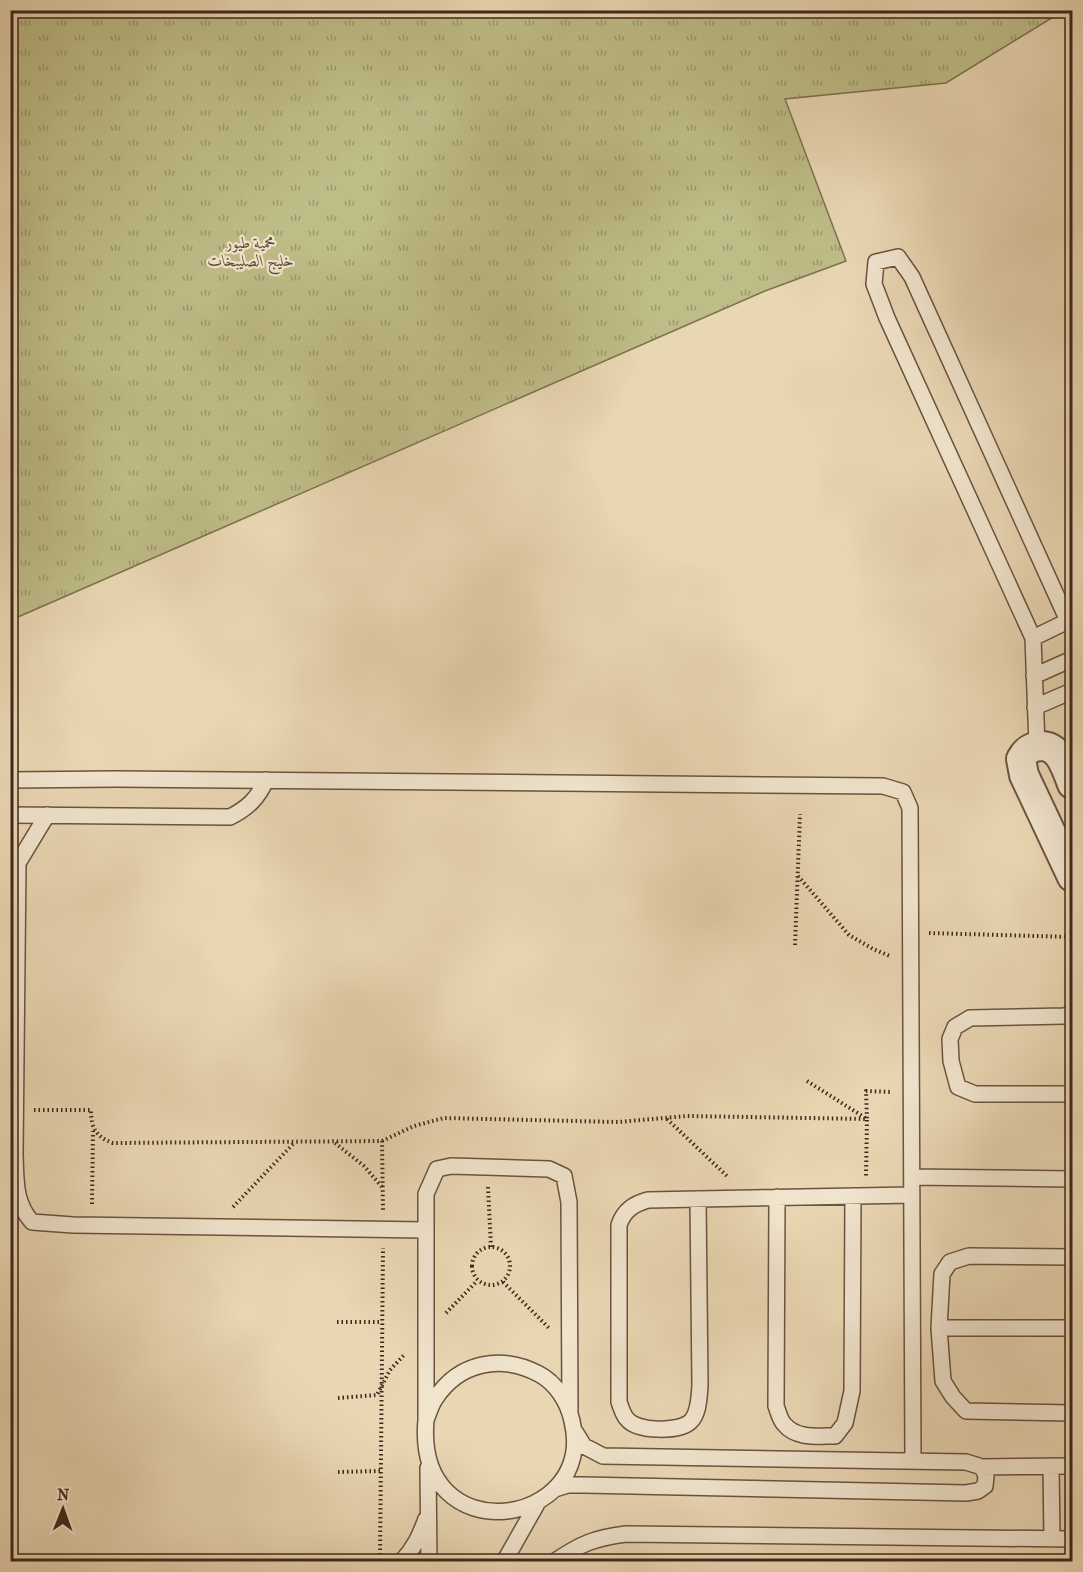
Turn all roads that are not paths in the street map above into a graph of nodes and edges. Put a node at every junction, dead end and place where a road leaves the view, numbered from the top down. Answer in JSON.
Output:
{"nodes":[{"id":1,"x":1070,"y":620,"type":"edge"},
{"id":2,"x":1033,"y":638,"type":"junction"},
{"id":3,"x":1072,"y":658,"type":"edge"},
{"id":4,"x":1034,"y":676,"type":"junction"},
{"id":5,"x":1072,"y":691,"type":"edge"},
{"id":6,"x":1035,"y":707,"type":"junction"},
{"id":7,"x":1037,"y":746,"type":"junction"},
{"id":8,"x":10,"y":780,"type":"edge"},
{"id":9,"x":266,"y":780,"type":"junction"},
{"id":10,"x":1072,"y":784,"type":"edge"},
{"id":11,"x":10,"y":814,"type":"edge"},
{"id":12,"x":47,"y":815,"type":"junction"},
{"id":13,"x":14,"y":857,"type":"edge"},
{"id":14,"x":1072,"y":877,"type":"edge"},
{"id":15,"x":14,"y":915,"type":"edge"},
{"id":16,"x":14,"y":986,"type":"edge"},
{"id":17,"x":1072,"y":1013,"type":"edge"},
{"id":18,"x":1072,"y":1094,"type":"edge"},
{"id":19,"x":13,"y":1125,"type":"edge"},
{"id":20,"x":912,"y":1177,"type":"junction"},
{"id":21,"x":1072,"y":1179,"type":"edge"},
{"id":22,"x":912,"y":1195,"type":"junction"},
{"id":23,"x":859,"y":1196,"type":"junction"},
{"id":24,"x":777,"y":1197,"type":"junction"},
{"id":25,"x":698,"y":1199,"type":"junction"},
{"id":26,"x":426,"y":1230,"type":"junction"},
{"id":27,"x":1072,"y":1257,"type":"edge"},
{"id":28,"x":939,"y":1328,"type":"junction"},
{"id":29,"x":1072,"y":1328,"type":"edge"},
{"id":30,"x":570,"y":1410,"type":"junction"},
{"id":31,"x":1072,"y":1413,"type":"edge"},
{"id":32,"x":426,"y":1420,"type":"junction"},
{"id":33,"x":574,"y":1430,"type":"junction"},
{"id":34,"x":913,"y":1461,"type":"junction"},
{"id":35,"x":428,"y":1462,"type":"junction"},
{"id":36,"x":1051,"y":1466,"type":"junction"},
{"id":37,"x":1072,"y":1466,"type":"edge"},
{"id":38,"x":982,"y":1467,"type":"junction"},
{"id":39,"x":555,"y":1489,"type":"junction"},
{"id":40,"x":538,"y":1502,"type":"junction"},
{"id":41,"x":430,"y":1510,"type":"junction"},
{"id":42,"x":1052,"y":1539,"type":"junction"},
{"id":43,"x":1072,"y":1539,"type":"edge"},
{"id":44,"x":401,"y":1562,"type":"edge"},
{"id":45,"x":429,"y":1562,"type":"edge"},
{"id":46,"x":504,"y":1562,"type":"edge"},
{"id":47,"x":554,"y":1562,"type":"edge"}],
"edges":[{"from":1,"to":2,"type":"lane"},
{"from":1,"to":2,"type":"lane"},
{"from":2,"to":4,"type":"lane"},
{"from":3,"to":4,"type":"lane"},
{"from":4,"to":6,"type":"lane"},
{"from":5,"to":6,"type":"lane"},
{"from":6,"to":7,"type":"lane"},
{"from":7,"to":10,"type":"street"},
{"from":7,"to":14,"type":"street"},
{"from":8,"to":9,"type":"lane"},
{"from":9,"to":12,"type":"lane"},
{"from":9,"to":20,"type":"lane"},
{"from":11,"to":12,"type":"lane"},
{"from":12,"to":13,"type":"lane"},
{"from":13,"to":15,"type":"lane"},
{"from":15,"to":16,"type":"lane"},
{"from":16,"to":19,"type":"lane"},
{"from":17,"to":18,"type":"lane"},
{"from":19,"to":26,"type":"lane"},
{"from":20,"to":21,"type":"lane"},
{"from":20,"to":22,"type":"lane"},
{"from":22,"to":23,"type":"lane"},
{"from":22,"to":34,"type":"lane"},
{"from":23,"to":24,"type":"lane"},
{"from":23,"to":24,"type":"lane"},
{"from":24,"to":25,"type":"lane"},
{"from":25,"to":25,"type":"lane"},
{"from":26,"to":30,"type":"lane"},
{"from":26,"to":32,"type":"lane"},
{"from":27,"to":28,"type":"lane"},
{"from":28,"to":29,"type":"lane"},
{"from":28,"to":31,"type":"lane"},
{"from":30,"to":32,"type":"lane"},
{"from":30,"to":33,"type":"lane"},
{"from":32,"to":35,"type":"lane"},
{"from":33,"to":34,"type":"lane"},
{"from":33,"to":39,"type":"lane"},
{"from":34,"to":38,"type":"lane"},
{"from":35,"to":40,"type":"lane"},
{"from":35,"to":41,"type":"lane"},
{"from":36,"to":37,"type":"lane"},
{"from":36,"to":38,"type":"lane"},
{"from":36,"to":42,"type":"lane"},
{"from":38,"to":39,"type":"lane"},
{"from":39,"to":40,"type":"lane"},
{"from":40,"to":46,"type":"lane"},
{"from":41,"to":44,"type":"lane"},
{"from":41,"to":45,"type":"lane"},
{"from":42,"to":43,"type":"lane"},
{"from":42,"to":47,"type":"lane"}]}
